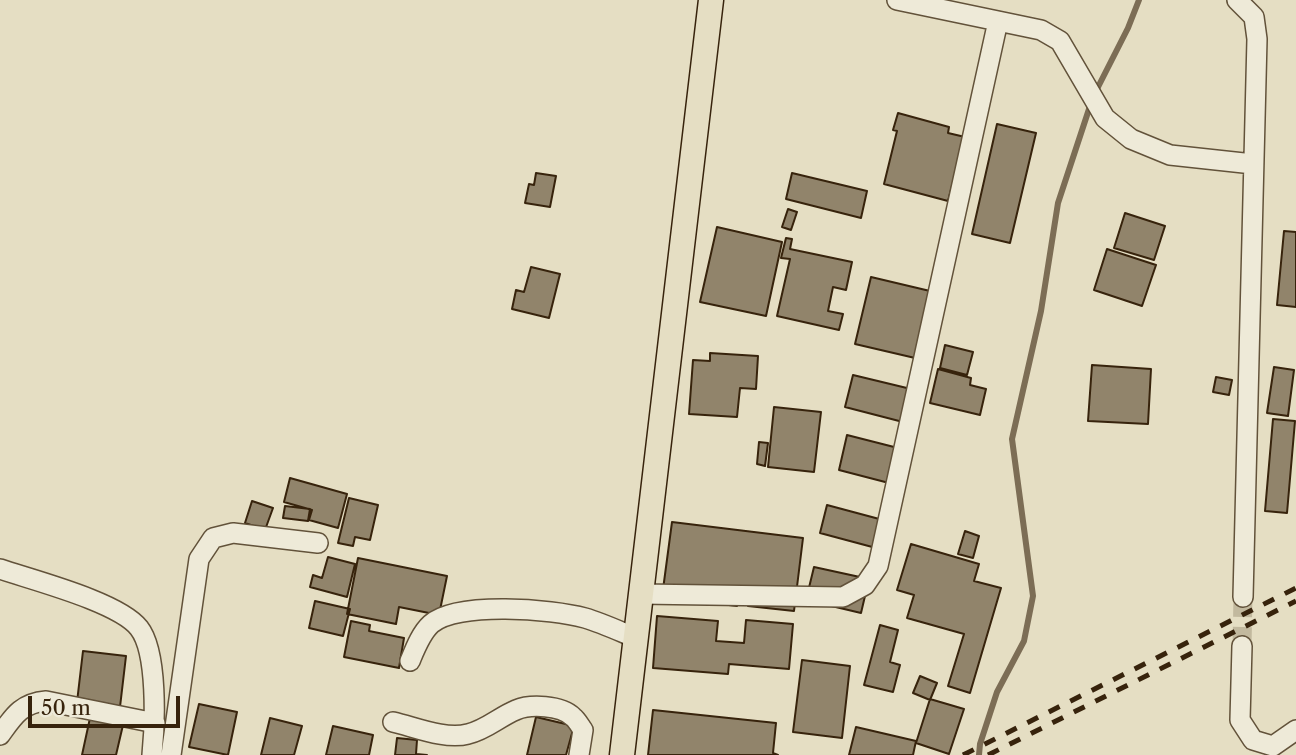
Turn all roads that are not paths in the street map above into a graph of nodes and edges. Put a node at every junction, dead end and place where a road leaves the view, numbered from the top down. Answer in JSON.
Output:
{"nodes":[{"id":1,"x":711,"y":0,"type":"edge"},
{"id":2,"x":897,"y":0,"type":"edge"},
{"id":3,"x":1237,"y":0,"type":"edge"},
{"id":4,"x":998,"y":21,"type":"junction"},
{"id":5,"x":1253,"y":164,"type":"junction"},
{"id":6,"x":318,"y":543,"type":"dead end"},
{"id":7,"x":0,"y":569,"type":"edge"},
{"id":8,"x":640,"y":594,"type":"junction"},
{"id":9,"x":1243,"y":597,"type":"tunnel mouth"},
{"id":10,"x":636,"y":638,"type":"junction"},
{"id":11,"x":1242,"y":646,"type":"tunnel mouth"},
{"id":12,"x":410,"y":662,"type":"dead end"},
{"id":13,"x":393,"y":722,"type":"dead end"},
{"id":14,"x":155,"y":723,"type":"junction"},
{"id":15,"x":1296,"y":730,"type":"edge"},
{"id":16,"x":0,"y":735,"type":"edge"},
{"id":17,"x":152,"y":755,"type":"edge"},
{"id":18,"x":172,"y":755,"type":"edge"},
{"id":19,"x":579,"y":755,"type":"edge"},
{"id":20,"x":622,"y":755,"type":"edge"}],
"edges":[{"from":1,"to":8,"type":"main road"},
{"from":2,"to":4,"type":"street"},
{"from":3,"to":5,"type":"street"},
{"from":4,"to":5,"type":"street"},
{"from":4,"to":8,"type":"street"},
{"from":5,"to":9,"type":"street"},
{"from":6,"to":18,"type":"street"},
{"from":7,"to":14,"type":"street"},
{"from":8,"to":10,"type":"main road"},
{"from":10,"to":12,"type":"street"},
{"from":10,"to":20,"type":"main road"},
{"from":11,"to":15,"type":"street"},
{"from":13,"to":19,"type":"street"},
{"from":14,"to":16,"type":"street"},
{"from":14,"to":17,"type":"street"}]}
